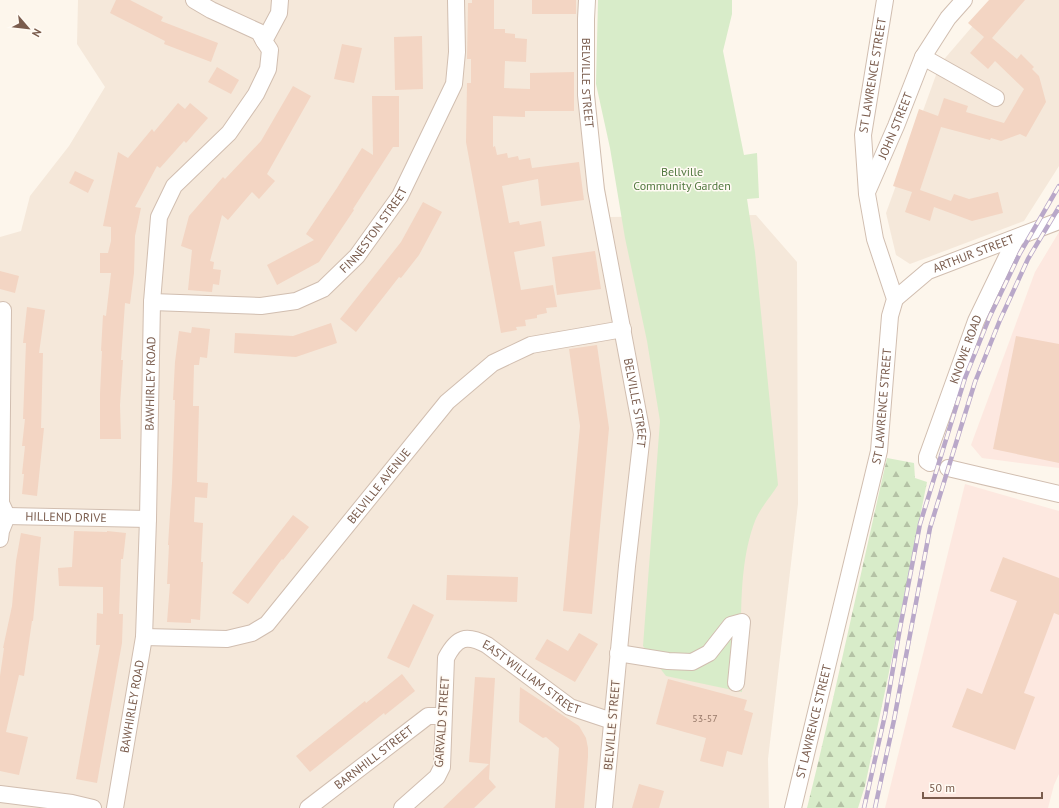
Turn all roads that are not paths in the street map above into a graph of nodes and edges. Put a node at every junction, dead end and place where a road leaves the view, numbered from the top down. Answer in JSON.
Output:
{"nodes":[{"id":1,"x":194,"y":0,"type":"edge"},
{"id":2,"x":280,"y":0,"type":"edge"},
{"id":3,"x":456,"y":0,"type":"edge"},
{"id":4,"x":587,"y":0,"type":"edge"},
{"id":5,"x":885,"y":0,"type":"edge"},
{"id":6,"x":964,"y":0,"type":"edge"},
{"id":7,"x":264,"y":41,"type":"junction"},
{"id":8,"x":923,"y":58,"type":"junction"},
{"id":9,"x":996,"y":98,"type":"dead end"},
{"id":10,"x":866,"y":194,"type":"junction"},
{"id":11,"x":1059,"y":221,"type":"edge"},
{"id":12,"x":1016,"y":238,"type":"junction"},
{"id":13,"x":895,"y":299,"type":"junction"},
{"id":14,"x":152,"y":302,"type":"junction"},
{"id":15,"x":3,"y":310,"type":"dead end"},
{"id":16,"x":623,"y":328,"type":"junction"},
{"id":17,"x":1,"y":349,"type":"edge"},
{"id":18,"x":930,"y":463,"type":"dead end"},
{"id":19,"x":948,"y":468,"type":"dead end"},
{"id":20,"x":1059,"y":494,"type":"edge"},
{"id":21,"x":7,"y":516,"type":"junction"},
{"id":22,"x":148,"y":519,"type":"junction"},
{"id":23,"x":0,"y":539,"type":"edge"},
{"id":24,"x":144,"y":637,"type":"junction"},
{"id":25,"x":453,"y":645,"type":"joint"},
{"id":26,"x":618,"y":653,"type":"junction"},
{"id":27,"x":736,"y":683,"type":"dead end"},
{"id":28,"x":443,"y":716,"type":"junction"},
{"id":29,"x":612,"y":721,"type":"junction"},
{"id":30,"x":0,"y":794,"type":"edge"},
{"id":31,"x":93,"y":808,"type":"edge"},
{"id":32,"x":115,"y":808,"type":"edge"},
{"id":33,"x":308,"y":808,"type":"edge"},
{"id":34,"x":402,"y":808,"type":"edge"},
{"id":35,"x":604,"y":808,"type":"edge"},
{"id":36,"x":793,"y":808,"type":"edge"}],
"edges":[{"from":1,"to":7,"type":"street"},
{"from":2,"to":7,"type":"street"},
{"from":3,"to":14,"type":"street","name":"FINNESTON STREET"},
{"from":4,"to":16,"type":"street","name":"BELVILLE STREET"},
{"from":5,"to":10,"type":"street","name":"ST LAWRENCE STREET"},
{"from":6,"to":8,"type":"street","name":"JOHN STREET"},
{"from":7,"to":14,"type":"street","name":"BAWHIRLEY ROAD"},
{"from":8,"to":9,"type":"street"},
{"from":8,"to":10,"type":"street","name":"JOHN STREET"},
{"from":10,"to":13,"type":"street","name":"ST LAWRENCE STREET"},
{"from":11,"to":12,"type":"street","name":"ARTHUR STREET"},
{"from":12,"to":13,"type":"street","name":"ARTHUR STREET"},
{"from":12,"to":18,"type":"street","name":"KNOWE ROAD"},
{"from":13,"to":36,"type":"street","name":"ST LAWRENCE STREET"},
{"from":14,"to":22,"type":"street","name":"BAWHIRLEY ROAD"},
{"from":15,"to":17,"type":"street"},
{"from":16,"to":24,"type":"street","name":"BELVILLE AVENUE"},
{"from":16,"to":26,"type":"street","name":"BELVILLE STREET"},
{"from":17,"to":21,"type":"street"},
{"from":19,"to":20,"type":"street"},
{"from":21,"to":22,"type":"street","name":"HILLEND DRIVE"},
{"from":21,"to":23,"type":"street"},
{"from":22,"to":24,"type":"street","name":"BAWHIRLEY ROAD"},
{"from":24,"to":32,"type":"street","name":"BAWHIRLEY ROAD"},
{"from":25,"to":28,"type":"street","name":"GARVALD STREET"},
{"from":25,"to":29,"type":"street","name":"EAST WILLIAM STREET"},
{"from":26,"to":27,"type":"street"},
{"from":26,"to":29,"type":"street","name":"BELVILLE STREET"},
{"from":28,"to":33,"type":"street","name":"BARNHILL STREET"},
{"from":28,"to":34,"type":"street","name":"GARVALD STREET"},
{"from":29,"to":35,"type":"street","name":"BELVILLE STREET"},
{"from":30,"to":31,"type":"street"}]}
